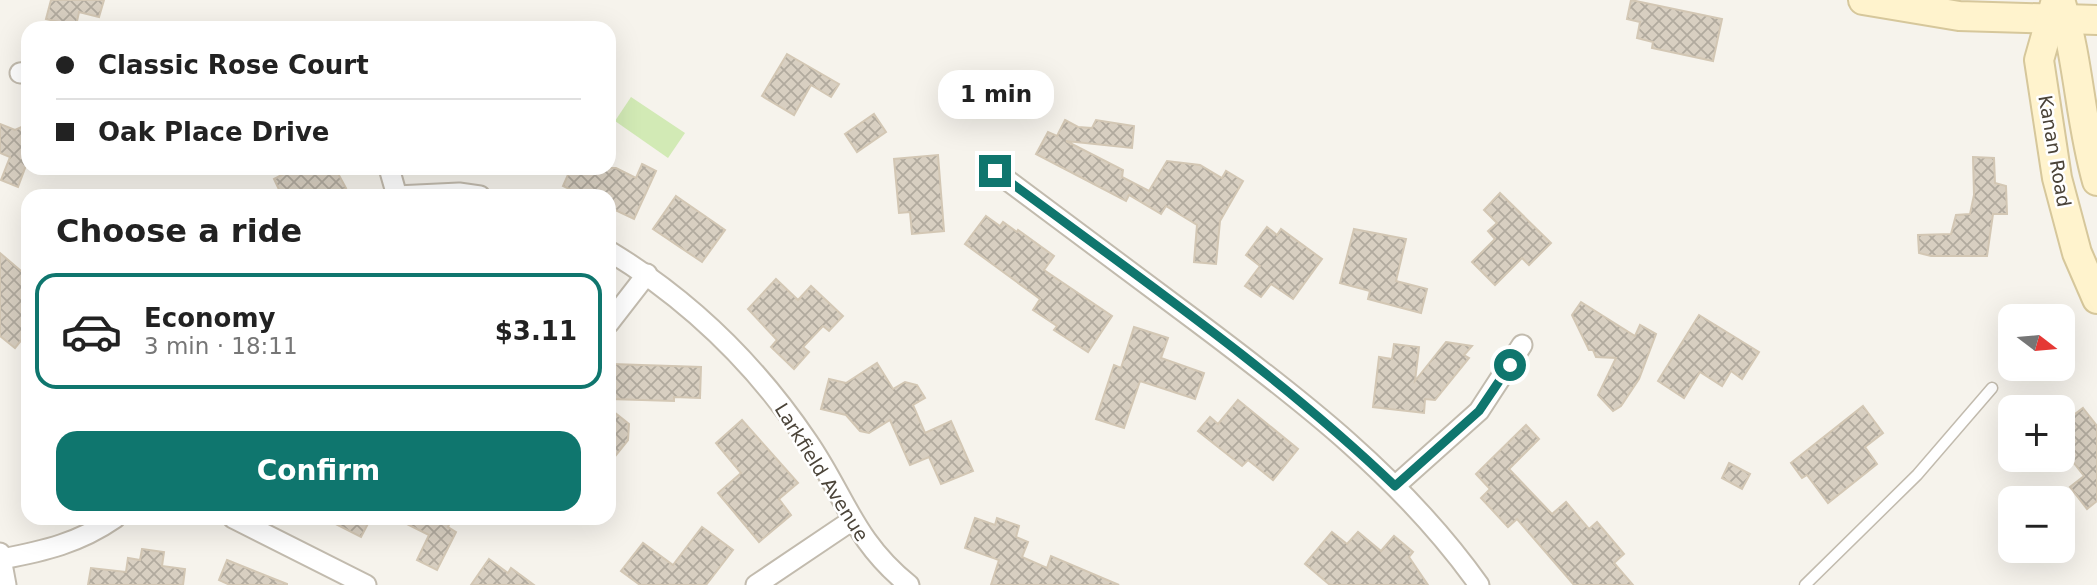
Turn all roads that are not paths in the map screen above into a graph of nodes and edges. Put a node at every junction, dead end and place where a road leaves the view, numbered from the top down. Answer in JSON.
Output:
{"nodes":[{"id":1,"x":1863,"y":0,"type":"edge"},
{"id":2,"x":2058,"y":9,"type":"edge"},
{"id":3,"x":2097,"y":20,"type":"edge"},
{"id":4,"x":995,"y":171,"type":"dead end"},
{"id":5,"x":2097,"y":181,"type":"edge"},
{"id":6,"x":616,"y":255,"type":"edge"},
{"id":7,"x":647,"y":274,"type":"junction"},
{"id":8,"x":2097,"y":299,"type":"edge"},
{"id":9,"x":616,"y":314,"type":"edge"},
{"id":10,"x":1522,"y":345,"type":"dead end"},
{"id":11,"x":1992,"y":388,"type":"dead end"},
{"id":12,"x":1395,"y":486,"type":"junction"},
{"id":13,"x":851,"y":521,"type":"junction"},
{"id":14,"x":105,"y":525,"type":"edge"},
{"id":15,"x":247,"y":525,"type":"edge"},
{"id":16,"x":1,"y":556,"type":"edge"},
{"id":17,"x":6,"y":585,"type":"edge"},
{"id":18,"x":366,"y":585,"type":"edge"},
{"id":19,"x":756,"y":585,"type":"edge"},
{"id":20,"x":909,"y":585,"type":"edge"},
{"id":21,"x":1479,"y":585,"type":"edge"},
{"id":22,"x":1805,"y":585,"type":"edge"}],
"edges":[{"from":1,"to":2,"type":"main road"},
{"from":2,"to":3,"type":"main road"},
{"from":2,"to":5,"type":"main road","name":"Kanan Road"},
{"from":2,"to":8,"type":"main road","name":"Kanan Road"},
{"from":4,"to":12,"type":"street"},
{"from":6,"to":7,"type":"street","name":"Larkfield Avenue"},
{"from":7,"to":9,"type":"street"},
{"from":7,"to":13,"type":"street","name":"Larkfield Avenue"},
{"from":10,"to":12,"type":"street"},
{"from":11,"to":22,"type":"lane"},
{"from":12,"to":21,"type":"street"},
{"from":13,"to":19,"type":"street"},
{"from":13,"to":20,"type":"street","name":"Larkfield Avenue"},
{"from":14,"to":16,"type":"street"},
{"from":15,"to":18,"type":"street"},
{"from":16,"to":17,"type":"street"}]}
